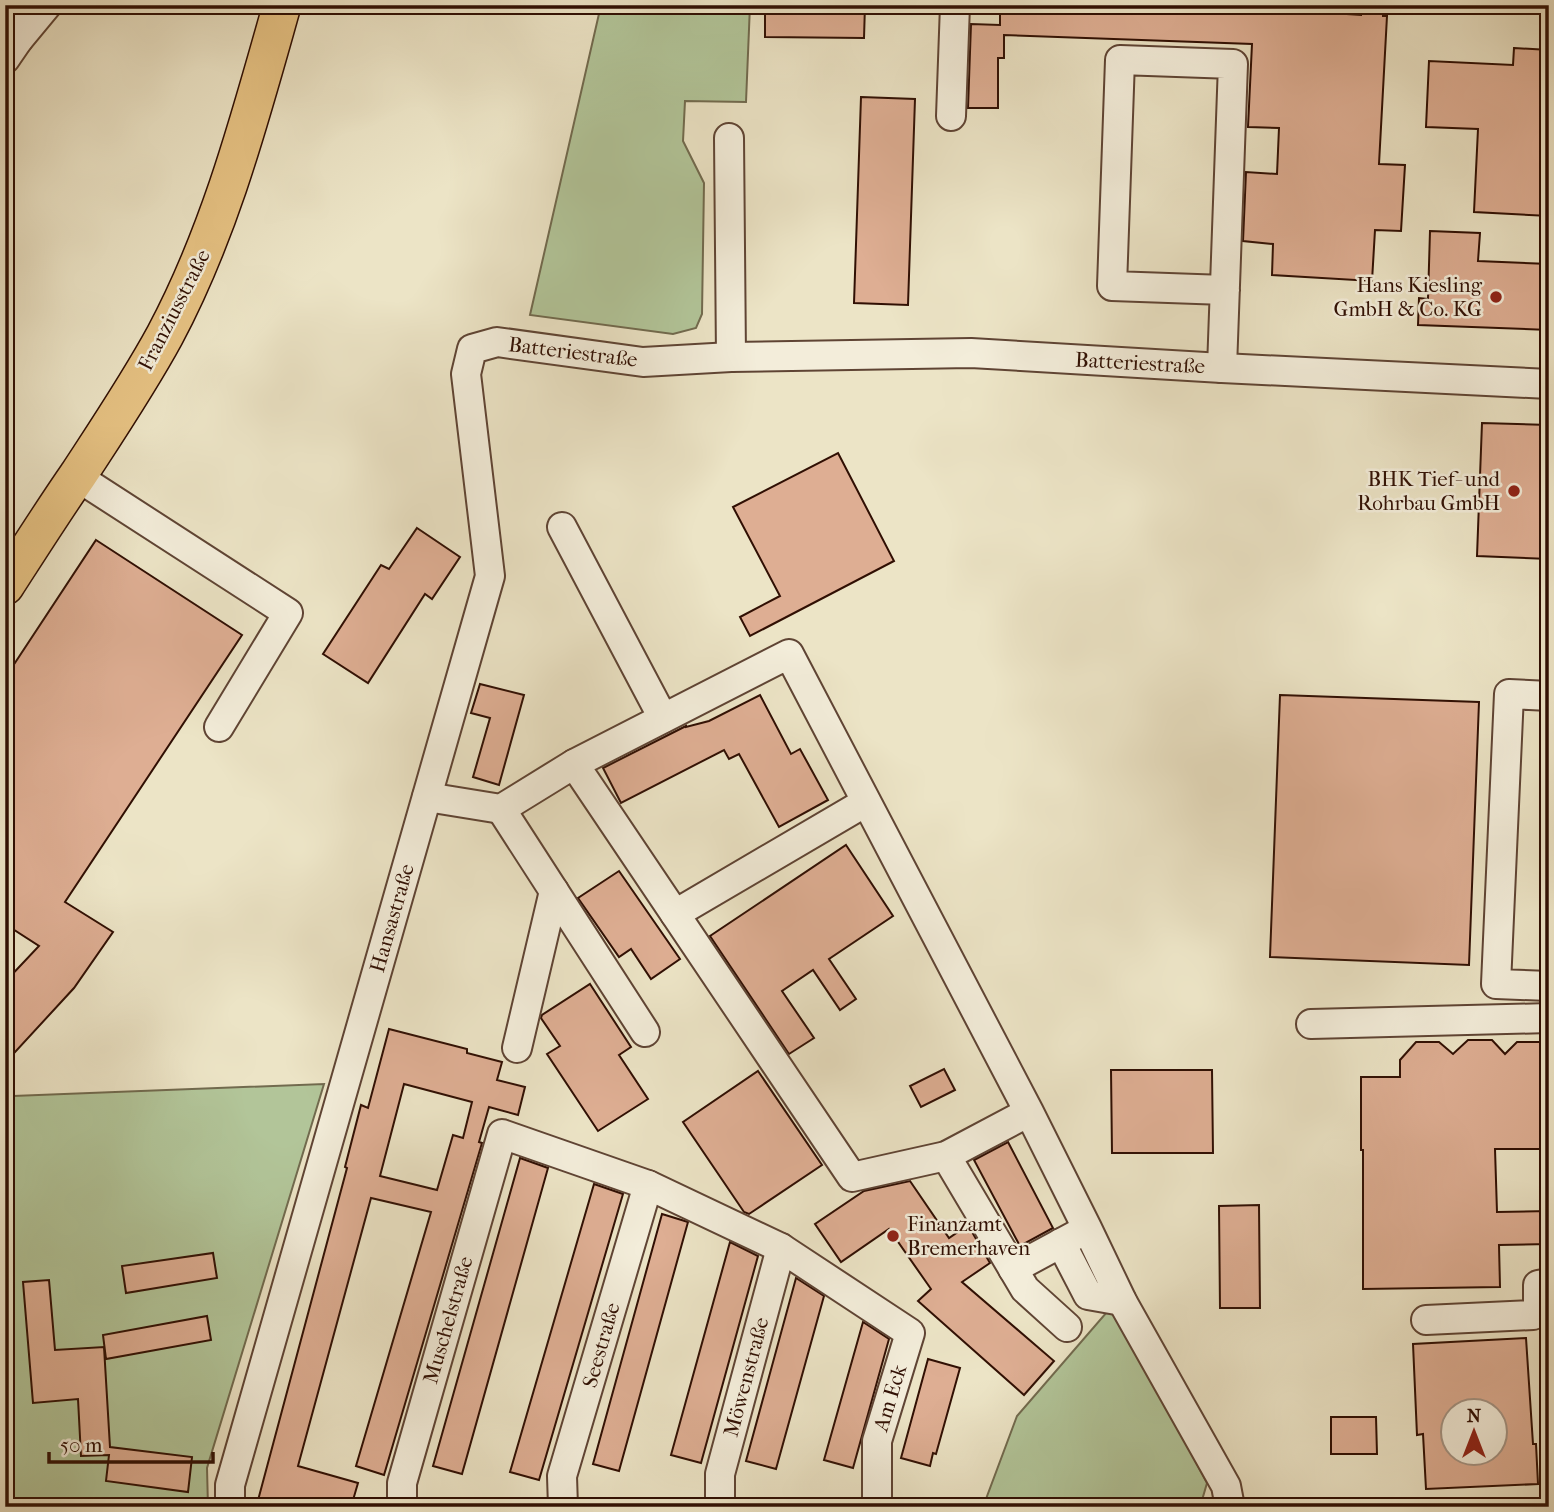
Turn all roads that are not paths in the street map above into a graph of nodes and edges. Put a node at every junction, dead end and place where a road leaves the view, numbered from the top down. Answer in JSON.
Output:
{"nodes":[{"id":1,"x":9,"y":5,"type":"edge"},
{"id":2,"x":47,"y":5,"type":"edge"},
{"id":3,"x":282,"y":5,"type":"edge"},
{"id":4,"x":955,"y":5,"type":"edge"},
{"id":5,"x":11,"y":50,"type":"edge"},
{"id":6,"x":951,"y":116,"type":"dead end"},
{"id":7,"x":729,"y":138,"type":"dead end"},
{"id":8,"x":1224,"y":290,"type":"junction"},
{"id":9,"x":498,"y":342,"type":"joint"},
{"id":10,"x":732,"y":357,"type":"junction"},
{"id":11,"x":1222,"y":368,"type":"junction"},
{"id":12,"x":1549,"y":384,"type":"edge"},
{"id":13,"x":76,"y":477,"type":"junction"},
{"id":14,"x":562,"y":527,"type":"dead end"},
{"id":15,"x":5,"y":586,"type":"edge"},
{"id":16,"x":1549,"y":696,"type":"edge"},
{"id":17,"x":663,"y":718,"type":"junction"},
{"id":18,"x":219,"y":727,"type":"dead end"},
{"id":19,"x":574,"y":764,"type":"junction"},
{"id":20,"x":427,"y":797,"type":"junction"},
{"id":21,"x":866,"y":802,"type":"junction"},
{"id":22,"x":501,"y":809,"type":"junction"},
{"id":23,"x":554,"y":891,"type":"junction"},
{"id":24,"x":675,"y":914,"type":"junction"},
{"id":25,"x":1549,"y":986,"type":"edge"},
{"id":26,"x":1549,"y":1018,"type":"edge"},
{"id":27,"x":1311,"y":1024,"type":"dead end"},
{"id":28,"x":645,"y":1032,"type":"dead end"},
{"id":29,"x":517,"y":1048,"type":"dead end"},
{"id":30,"x":1029,"y":1112,"type":"junction"},
{"id":31,"x":946,"y":1156,"type":"junction"},
{"id":32,"x":648,"y":1185,"type":"junction"},
{"id":33,"x":1087,"y":1228,"type":"junction"},
{"id":34,"x":1060,"y":1243,"type":"junction"},
{"id":35,"x":781,"y":1248,"type":"junction"},
{"id":36,"x":1013,"y":1269,"type":"junction"},
{"id":37,"x":1549,"y":1283,"type":"edge"},
{"id":38,"x":1122,"y":1301,"type":"junction"},
{"id":39,"x":1426,"y":1320,"type":"dead end"},
{"id":40,"x":1067,"y":1327,"type":"dead end"},
{"id":41,"x":230,"y":1507,"type":"edge"},
{"id":42,"x":402,"y":1507,"type":"edge"},
{"id":43,"x":562,"y":1507,"type":"edge"},
{"id":44,"x":720,"y":1507,"type":"edge"},
{"id":45,"x":877,"y":1507,"type":"edge"},
{"id":46,"x":1230,"y":1507,"type":"edge"}],
"edges":[{"from":1,"to":5,"type":"street"},
{"from":2,"to":5,"type":"street"},
{"from":3,"to":13,"type":"main road","name":"Franziusstraße"},
{"from":4,"to":6,"type":"street"},
{"from":7,"to":10,"type":"street"},
{"from":8,"to":8,"type":"street"},
{"from":8,"to":11,"type":"street"},
{"from":9,"to":10,"type":"street","name":"Batteriestraße"},
{"from":9,"to":20,"type":"street","name":"Hansastraße"},
{"from":10,"to":11,"type":"street","name":"Batteriestraße"},
{"from":11,"to":12,"type":"street","name":"Batteriestraße"},
{"from":13,"to":15,"type":"main road","name":"Franziusstraße"},
{"from":13,"to":18,"type":"street"},
{"from":14,"to":17,"type":"street"},
{"from":16,"to":25,"type":"street"},
{"from":17,"to":19,"type":"street"},
{"from":17,"to":21,"type":"street"},
{"from":19,"to":22,"type":"street"},
{"from":19,"to":24,"type":"street"},
{"from":20,"to":22,"type":"street"},
{"from":20,"to":41,"type":"street","name":"Hansastraße"},
{"from":21,"to":24,"type":"street"},
{"from":21,"to":30,"type":"street"},
{"from":22,"to":23,"type":"street"},
{"from":23,"to":28,"type":"street"},
{"from":23,"to":29,"type":"street"},
{"from":24,"to":31,"type":"street"},
{"from":26,"to":27,"type":"street"},
{"from":30,"to":31,"type":"street"},
{"from":30,"to":33,"type":"street"},
{"from":31,"to":36,"type":"street"},
{"from":32,"to":35,"type":"street"},
{"from":32,"to":42,"type":"street","name":"Muschelstraße"},
{"from":32,"to":43,"type":"street","name":"Seestraße"},
{"from":33,"to":34,"type":"street"},
{"from":33,"to":38,"type":"street"},
{"from":34,"to":36,"type":"street"},
{"from":34,"to":38,"type":"street"},
{"from":35,"to":44,"type":"street","name":"Möwenstraße"},
{"from":35,"to":45,"type":"street","name":"Am Eck"},
{"from":36,"to":40,"type":"street"},
{"from":37,"to":39,"type":"street"},
{"from":38,"to":46,"type":"street"}]}
